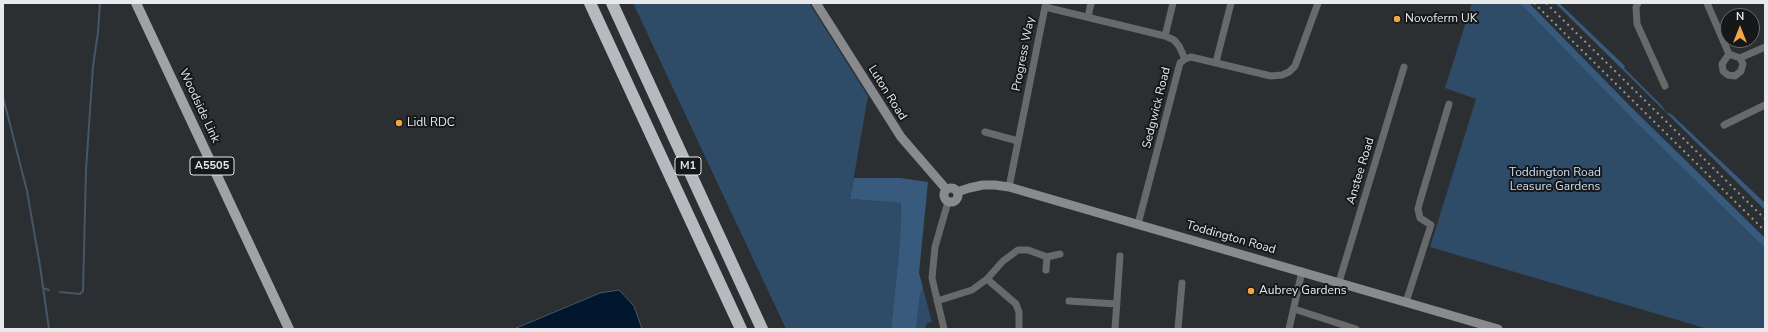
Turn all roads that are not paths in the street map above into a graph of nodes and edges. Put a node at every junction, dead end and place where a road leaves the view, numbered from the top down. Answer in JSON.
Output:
{"nodes":[{"id":1,"x":136,"y":3,"type":"edge"},
{"id":2,"x":590,"y":3,"type":"edge"},
{"id":3,"x":612,"y":3,"type":"edge"},
{"id":4,"x":620,"y":3,"type":"edge"},
{"id":5,"x":816,"y":3,"type":"edge"},
{"id":6,"x":1091,"y":3,"type":"edge"},
{"id":7,"x":1174,"y":3,"type":"edge"},
{"id":8,"x":1231,"y":3,"type":"edge"},
{"id":9,"x":1318,"y":3,"type":"edge"},
{"id":10,"x":1638,"y":3,"type":"edge"},
{"id":11,"x":1707,"y":3,"type":"edge"},
{"id":12,"x":1054,"y":6,"type":"edge"},
{"id":13,"x":1088,"y":17,"type":"junction"},
{"id":14,"x":1165,"y":36,"type":"junction"},
{"id":15,"x":1765,"y":47,"type":"edge"},
{"id":16,"x":1729,"y":54,"type":"junction"},
{"id":17,"x":1740,"y":58,"type":"junction"},
{"id":18,"x":1185,"y":59,"type":"junction"},
{"id":19,"x":1216,"y":62,"type":"junction"},
{"id":20,"x":1404,"y":67,"type":"dead end"},
{"id":21,"x":1665,"y":86,"type":"dead end"},
{"id":22,"x":1449,"y":104,"type":"dead end"},
{"id":23,"x":1765,"y":105,"type":"edge"},
{"id":24,"x":1724,"y":125,"type":"dead end"},
{"id":25,"x":985,"y":132,"type":"dead end"},
{"id":26,"x":1018,"y":141,"type":"junction"},
{"id":27,"x":687,"y":163,"type":"junction"},
{"id":28,"x":1009,"y":187,"type":"junction"},
{"id":29,"x":946,"y":190,"type":"junction"},
{"id":30,"x":958,"y":192,"type":"junction"},
{"id":31,"x":948,"y":202,"type":"junction"},
{"id":32,"x":1138,"y":224,"type":"junction"},
{"id":33,"x":1060,"y":254,"type":"dead end"},
{"id":34,"x":1120,"y":256,"type":"dead end"},
{"id":35,"x":1047,"y":257,"type":"junction"},
{"id":36,"x":1046,"y":270,"type":"dead end"},
{"id":37,"x":1302,"y":271,"type":"junction"},
{"id":38,"x":987,"y":279,"type":"junction"},
{"id":39,"x":1339,"y":282,"type":"junction"},
{"id":40,"x":1182,"y":284,"type":"dead end"},
{"id":41,"x":937,"y":301,"type":"junction"},
{"id":42,"x":1070,"y":301,"type":"dead end"},
{"id":43,"x":1406,"y":302,"type":"junction"},
{"id":44,"x":1117,"y":304,"type":"junction"},
{"id":45,"x":1294,"y":309,"type":"junction"},
{"id":46,"x":1019,"y":327,"type":"dead end"},
{"id":47,"x":288,"y":329,"type":"edge"},
{"id":48,"x":741,"y":329,"type":"edge"},
{"id":49,"x":762,"y":329,"type":"edge"},
{"id":50,"x":944,"y":329,"type":"edge"},
{"id":51,"x":1115,"y":329,"type":"edge"},
{"id":52,"x":1178,"y":329,"type":"edge"},
{"id":53,"x":1289,"y":329,"type":"edge"},
{"id":54,"x":1356,"y":329,"type":"edge"},
{"id":55,"x":1498,"y":329,"type":"edge"}],
"edges":[{"from":1,"to":47,"type":"main road","name":"Woodside Link","number":"A5505"},
{"from":2,"to":48,"type":"highway","number":"M1"},
{"from":3,"to":27,"type":"highway","number":"M1"},
{"from":4,"to":27,"type":"highway"},
{"from":5,"to":29,"type":"main road","name":"Luton Road"},
{"from":6,"to":13,"type":"street"},
{"from":7,"to":14,"type":"street"},
{"from":8,"to":19,"type":"street"},
{"from":9,"to":19,"type":"street","name":"Sedgwick Road"},
{"from":10,"to":21,"type":"street"},
{"from":11,"to":16,"type":"street"},
{"from":12,"to":13,"type":"street","name":"Progress Way"},
{"from":12,"to":26,"type":"street","name":"Progress Way"},
{"from":13,"to":14,"type":"street","name":"Progress Way"},
{"from":14,"to":18,"type":"street","name":"Progress Way"},
{"from":15,"to":17,"type":"street"},
{"from":16,"to":17,"type":"street"},
{"from":16,"to":17,"type":"street"},
{"from":18,"to":19,"type":"street","name":"Sedgwick Road"},
{"from":18,"to":32,"type":"street","name":"Sedgwick Road"},
{"from":20,"to":39,"type":"street","name":"Anstee Road"},
{"from":22,"to":43,"type":"street"},
{"from":23,"to":24,"type":"street"},
{"from":25,"to":26,"type":"street"},
{"from":26,"to":28,"type":"street","name":"Progress Way"},
{"from":27,"to":49,"type":"highway","number":"M1"},
{"from":28,"to":30,"type":"main road","name":"Toddington Road"},
{"from":28,"to":32,"type":"main road","name":"Toddington Road"},
{"from":29,"to":30,"type":"main road"},
{"from":29,"to":31,"type":"main road"},
{"from":30,"to":31,"type":"main road"},
{"from":31,"to":41,"type":"street"},
{"from":32,"to":37,"type":"main road","name":"Toddington Road"},
{"from":33,"to":35,"type":"street"},
{"from":34,"to":44,"type":"street"},
{"from":35,"to":36,"type":"street"},
{"from":35,"to":38,"type":"street"},
{"from":37,"to":39,"type":"main road","name":"Toddington Road"},
{"from":37,"to":45,"type":"street"},
{"from":38,"to":41,"type":"street"},
{"from":38,"to":46,"type":"street"},
{"from":39,"to":43,"type":"main road","name":"Toddington Road"},
{"from":40,"to":52,"type":"street"},
{"from":41,"to":50,"type":"street"},
{"from":42,"to":44,"type":"street"},
{"from":43,"to":55,"type":"main road","name":"Toddington Road"},
{"from":44,"to":51,"type":"street"},
{"from":45,"to":53,"type":"street"},
{"from":45,"to":54,"type":"street"}]}
